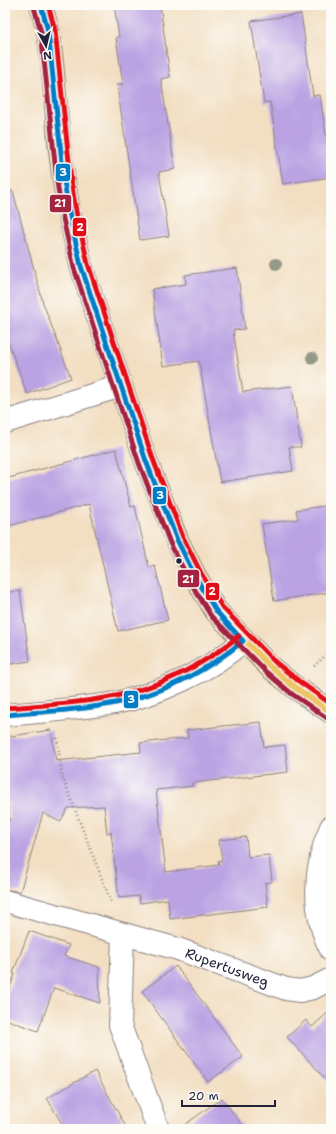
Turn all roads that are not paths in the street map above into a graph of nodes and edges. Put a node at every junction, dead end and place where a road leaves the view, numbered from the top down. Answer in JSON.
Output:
{"nodes":[{"id":1,"x":41,"y":5,"type":"edge"},
{"id":2,"x":121,"y":386,"type":"junction"},
{"id":3,"x":5,"y":422,"type":"edge"},
{"id":4,"x":243,"y":641,"type":"junction"},
{"id":5,"x":331,"y":712,"type":"edge"},
{"id":6,"x":5,"y":715,"type":"edge"},
{"id":7,"x":331,"y":827,"type":"edge"},
{"id":8,"x":5,"y":901,"type":"edge"},
{"id":9,"x":123,"y":934,"type":"junction"},
{"id":10,"x":331,"y":950,"type":"edge"},
{"id":11,"x":331,"y":979,"type":"edge"},
{"id":12,"x":158,"y":1129,"type":"edge"}],
"edges":[{"from":1,"to":2,"type":"main road"},
{"from":2,"to":3,"type":"street"},
{"from":2,"to":4,"type":"main road"},
{"from":4,"to":5,"type":"main road"},
{"from":4,"to":6,"type":"street"},
{"from":7,"to":10,"type":"street"},
{"from":8,"to":9,"type":"street","name":"Rupertusweg"},
{"from":9,"to":11,"type":"street","name":"Rupertusweg"},
{"from":9,"to":12,"type":"street"}]}
